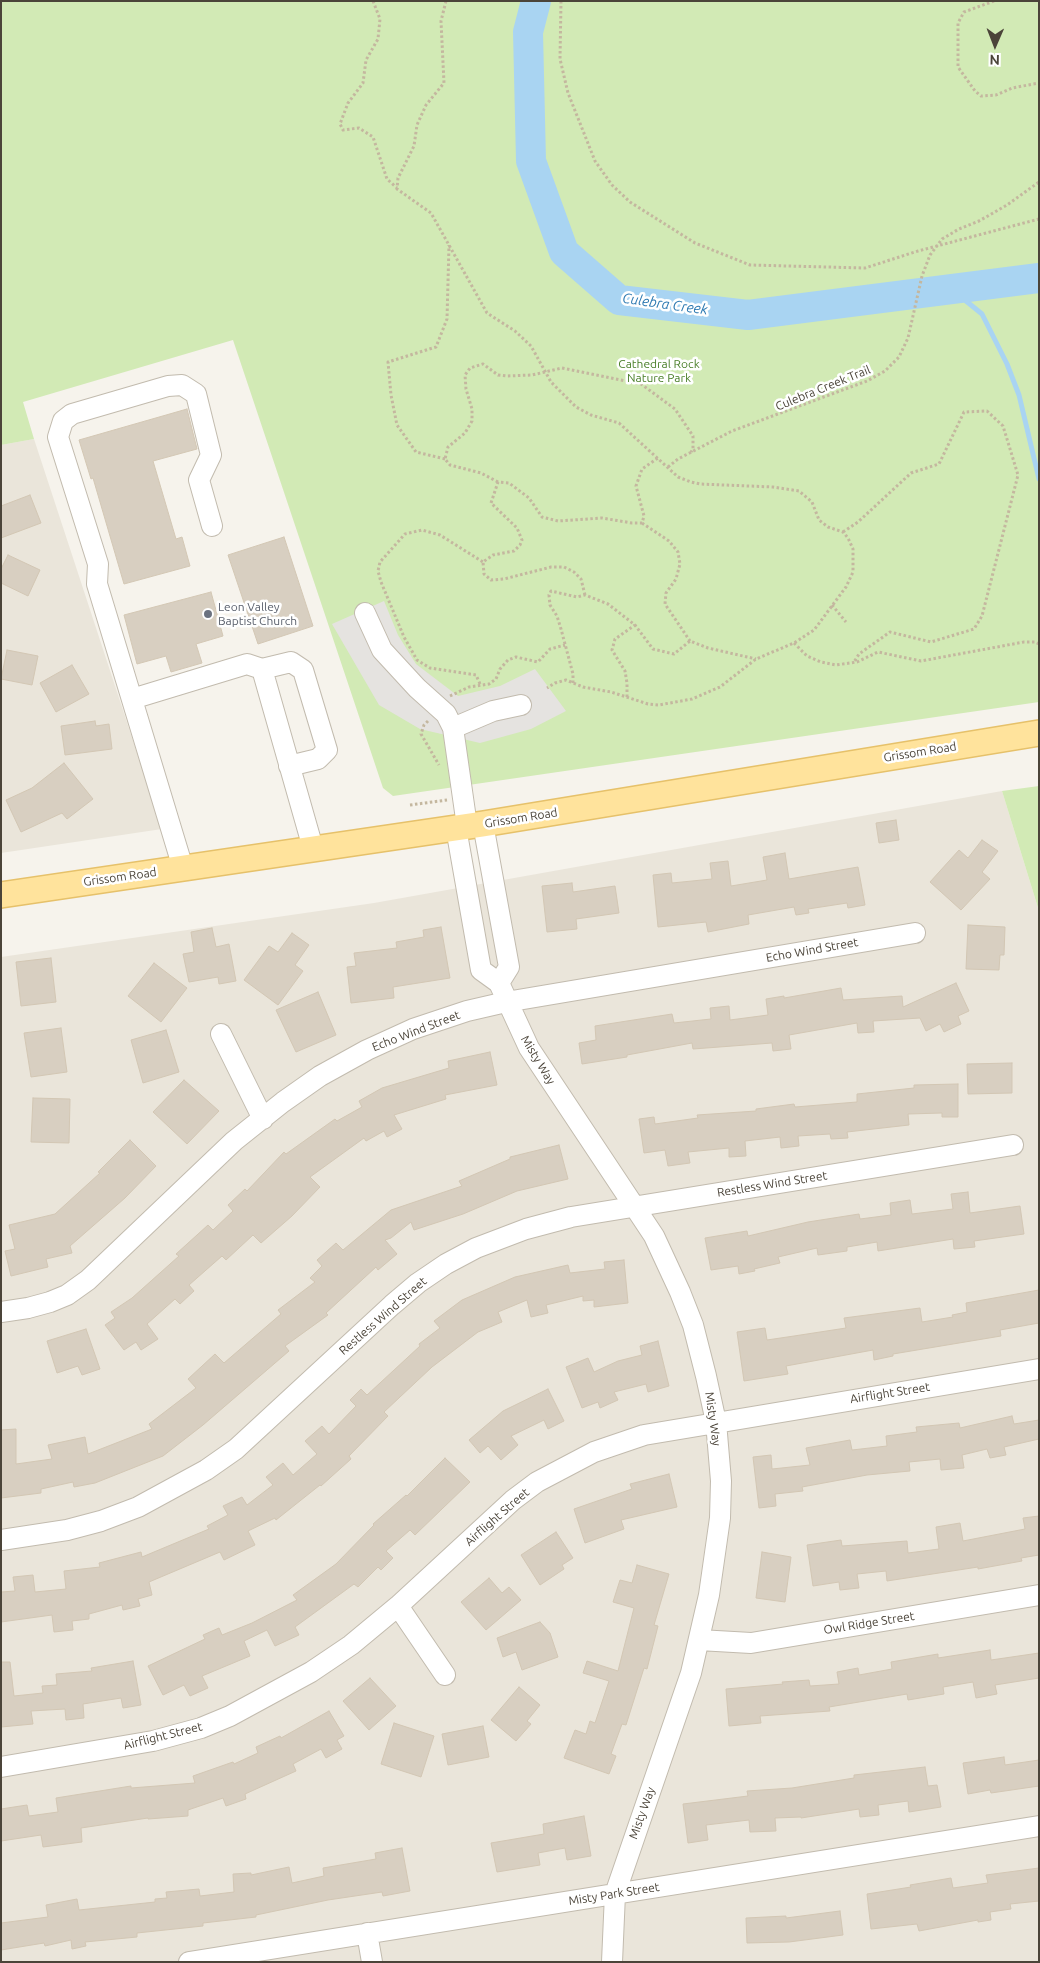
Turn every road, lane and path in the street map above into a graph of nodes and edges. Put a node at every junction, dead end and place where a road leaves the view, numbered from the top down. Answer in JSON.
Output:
{"nodes":[{"id":1,"x":374,"y":1,"type":"edge"},
{"id":2,"x":446,"y":1,"type":"edge"},
{"id":3,"x":561,"y":1,"type":"edge"},
{"id":4,"x":994,"y":1,"type":"edge"},
{"id":5,"x":1039,"y":83,"type":"edge"},
{"id":6,"x":1039,"y":182,"type":"edge"},
{"id":7,"x":397,"y":189,"type":"junction"},
{"id":8,"x":1039,"y":219,"type":"edge"},
{"id":9,"x":449,"y":244,"type":"junction"},
{"id":10,"x":937,"y":246,"type":"junction"},
{"id":11,"x":545,"y":371,"type":"junction"},
{"id":12,"x":690,"y":454,"type":"junction"},
{"id":13,"x":658,"y":458,"type":"junction"},
{"id":14,"x":445,"y":459,"type":"junction"},
{"id":15,"x":668,"y":467,"type":"junction"},
{"id":16,"x":498,"y":482,"type":"junction"},
{"id":17,"x":642,"y":523,"type":"junction"},
{"id":18,"x":212,"y":526,"type":"dead end"},
{"id":19,"x":843,"y":532,"type":"junction"},
{"id":20,"x":484,"y":562,"type":"junction"},
{"id":21,"x":584,"y":595,"type":"junction"},
{"id":22,"x":832,"y":605,"type":"junction"},
{"id":23,"x":365,"y":613,"type":"dead end"},
{"id":24,"x":846,"y":622,"type":"dead end"},
{"id":25,"x":635,"y":625,"type":"junction"},
{"id":26,"x":690,"y":642,"type":"junction"},
{"id":27,"x":794,"y":643,"type":"junction"},
{"id":28,"x":1039,"y":644,"type":"edge"},
{"id":29,"x":756,"y":659,"type":"junction"},
{"id":30,"x":854,"y":662,"type":"junction"},
{"id":31,"x":262,"y":670,"type":"junction"},
{"id":32,"x":573,"y":683,"type":"junction"},
{"id":33,"x":480,"y":684,"type":"dead end"},
{"id":34,"x":547,"y":688,"type":"dead end"},
{"id":35,"x":627,"y":697,"type":"junction"},
{"id":36,"x":132,"y":699,"type":"junction"},
{"id":37,"x":521,"y":705,"type":"dead end"},
{"id":38,"x":453,"y":728,"type":"junction"},
{"id":39,"x":1039,"y":733,"type":"edge"},
{"id":40,"x":290,"y":766,"type":"junction"},
{"id":41,"x":446,"y":800,"type":"dead end"},
{"id":42,"x":410,"y":805,"type":"dead end"},
{"id":43,"x":469,"y":826,"type":"junction"},
{"id":44,"x":313,"y":848,"type":"junction"},
{"id":45,"x":183,"y":868,"type":"junction"},
{"id":46,"x":1,"y":895,"type":"edge"},
{"id":47,"x":915,"y":933,"type":"dead end"},
{"id":48,"x":503,"y":992,"type":"junction"},
{"id":49,"x":221,"y":1034,"type":"dead end"},
{"id":50,"x":263,"y":1119,"type":"junction"},
{"id":51,"x":1012,"y":1146,"type":"dead end"},
{"id":52,"x":634,"y":1206,"type":"junction"},
{"id":53,"x":1,"y":1312,"type":"edge"},
{"id":54,"x":1039,"y":1369,"type":"edge"},
{"id":55,"x":716,"y":1422,"type":"junction"},
{"id":56,"x":1,"y":1540,"type":"edge"},
{"id":57,"x":1039,"y":1595,"type":"edge"},
{"id":58,"x":398,"y":1606,"type":"junction"},
{"id":59,"x":699,"y":1640,"type":"junction"},
{"id":60,"x":445,"y":1675,"type":"dead end"},
{"id":61,"x":1,"y":1767,"type":"edge"},
{"id":62,"x":1039,"y":1826,"type":"edge"},
{"id":63,"x":615,"y":1894,"type":"junction"},
{"id":64,"x":367,"y":1933,"type":"junction"},
{"id":65,"x":189,"y":1962,"type":"edge"},
{"id":66,"x":372,"y":1962,"type":"edge"},
{"id":67,"x":612,"y":1962,"type":"edge"}],
"edges":[{"from":1,"to":7,"type":"path"},
{"from":2,"to":7,"type":"path"},
{"from":3,"to":10,"type":"path"},
{"from":4,"to":5,"type":"path"},
{"from":6,"to":10,"type":"path","name":"Culebra Creek Trail"},
{"from":7,"to":9,"type":"path"},
{"from":8,"to":10,"type":"path"},
{"from":9,"to":11,"type":"path"},
{"from":9,"to":14,"type":"path"},
{"from":10,"to":12,"type":"path","name":"Culebra Creek Trail"},
{"from":11,"to":12,"type":"path"},
{"from":11,"to":13,"type":"path"},
{"from":11,"to":14,"type":"path"},
{"from":12,"to":15,"type":"path","name":"Culebra Creek Trail"},
{"from":13,"to":15,"type":"path"},
{"from":13,"to":17,"type":"path"},
{"from":14,"to":16,"type":"path"},
{"from":15,"to":19,"type":"path"},
{"from":16,"to":17,"type":"path"},
{"from":16,"to":20,"type":"path"},
{"from":17,"to":26,"type":"path"},
{"from":18,"to":36,"type":"street"},
{"from":19,"to":22,"type":"path"},
{"from":19,"to":30,"type":"path"},
{"from":20,"to":21,"type":"path"},
{"from":20,"to":33,"type":"path"},
{"from":21,"to":25,"type":"path"},
{"from":21,"to":32,"type":"path"},
{"from":22,"to":24,"type":"path"},
{"from":22,"to":27,"type":"path"},
{"from":23,"to":38,"type":"street"},
{"from":25,"to":26,"type":"path"},
{"from":25,"to":35,"type":"path"},
{"from":26,"to":29,"type":"path"},
{"from":27,"to":29,"type":"path"},
{"from":27,"to":30,"type":"path"},
{"from":28,"to":30,"type":"path"},
{"from":29,"to":35,"type":"path"},
{"from":31,"to":36,"type":"street"},
{"from":31,"to":40,"type":"street"},
{"from":31,"to":40,"type":"street"},
{"from":32,"to":34,"type":"path"},
{"from":32,"to":35,"type":"path"},
{"from":36,"to":45,"type":"street"},
{"from":37,"to":38,"type":"street"},
{"from":38,"to":43,"type":"street"},
{"from":39,"to":43,"type":"main road","name":"Grissom Road"},
{"from":40,"to":44,"type":"street"},
{"from":41,"to":42,"type":"path"},
{"from":43,"to":44,"type":"main road","name":"Grissom Road"},
{"from":43,"to":48,"type":"street"},
{"from":43,"to":48,"type":"street","name":"Misty Way"},
{"from":44,"to":45,"type":"main road","name":"Grissom Road"},
{"from":45,"to":46,"type":"main road","name":"Grissom Road"},
{"from":47,"to":48,"type":"street","name":"Echo Wind Street"},
{"from":48,"to":50,"type":"street","name":"Echo Wind Street"},
{"from":48,"to":52,"type":"street","name":"Misty Way"},
{"from":49,"to":50,"type":"street"},
{"from":50,"to":53,"type":"street","name":"Echo Wind Street"},
{"from":51,"to":52,"type":"street","name":"Restless Wind Street"},
{"from":52,"to":55,"type":"street","name":"Misty Way"},
{"from":52,"to":56,"type":"street","name":"Restless Wind Street"},
{"from":54,"to":55,"type":"street","name":"Airflight Street"},
{"from":55,"to":58,"type":"street","name":"Airflight Street"},
{"from":55,"to":59,"type":"street","name":"Misty Way"},
{"from":57,"to":59,"type":"street","name":"Owl Ridge Street"},
{"from":58,"to":60,"type":"street"},
{"from":58,"to":61,"type":"street","name":"Airflight Street"},
{"from":59,"to":63,"type":"street","name":"Misty Way"},
{"from":62,"to":63,"type":"street","name":"Misty Park Street"},
{"from":63,"to":64,"type":"street","name":"Misty Park Street"},
{"from":63,"to":67,"type":"street","name":"Misty Way"},
{"from":64,"to":65,"type":"street","name":"Misty Park Street"},
{"from":64,"to":66,"type":"street"}]}
